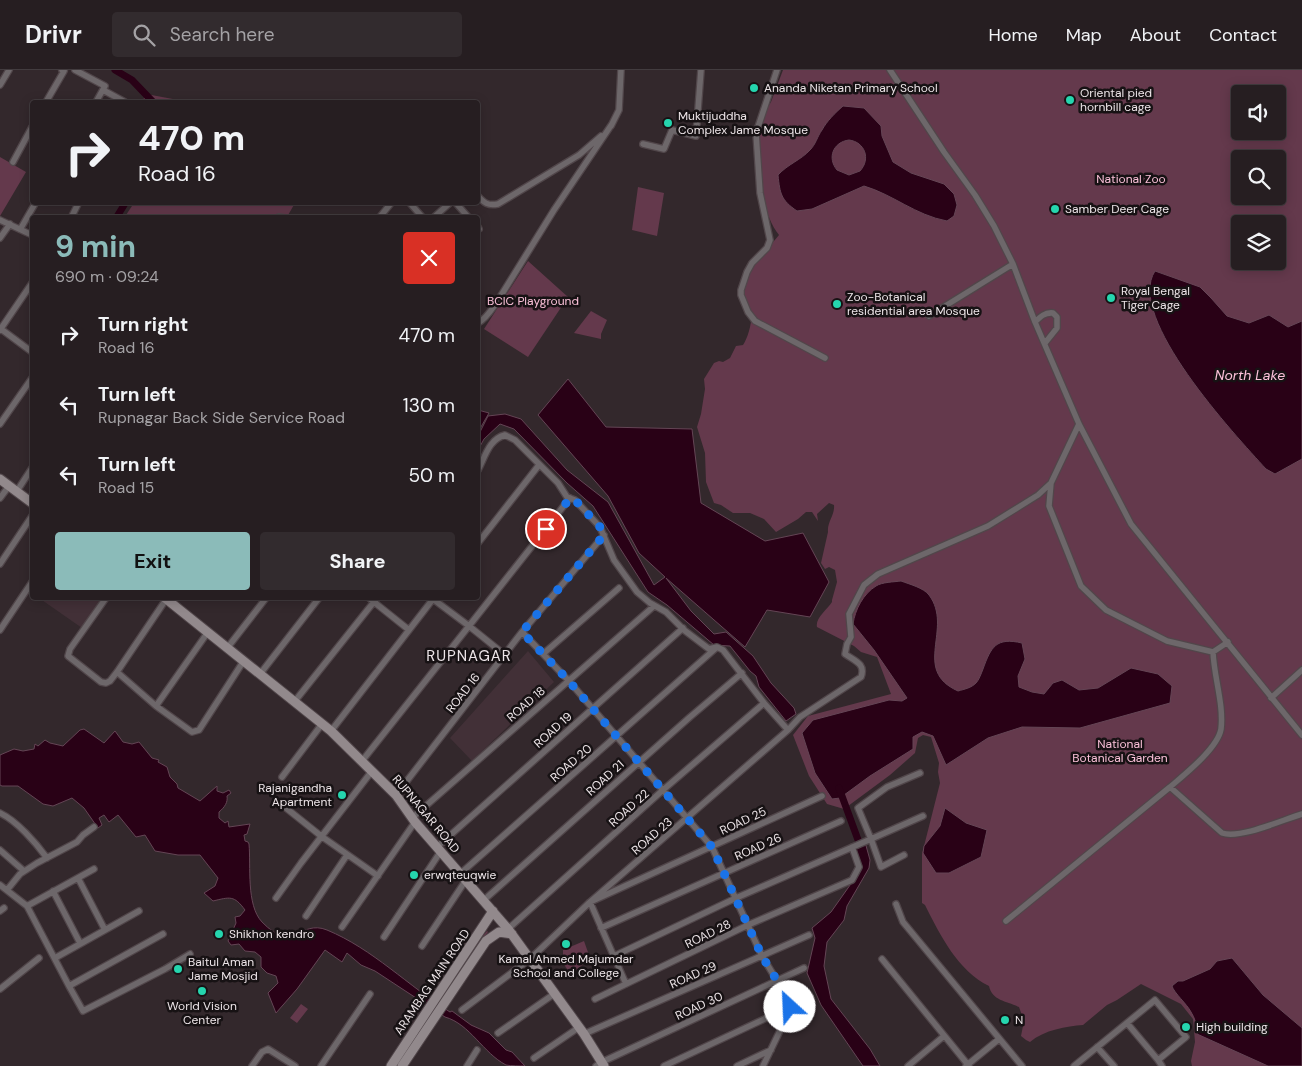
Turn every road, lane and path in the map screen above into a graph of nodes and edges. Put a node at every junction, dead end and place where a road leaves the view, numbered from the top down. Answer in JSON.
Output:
{"nodes":[{"id":1,"x":8,"y":70,"type":"edge"},
{"id":2,"x":62,"y":70,"type":"edge"},
{"id":3,"x":75,"y":70,"type":"edge"},
{"id":4,"x":621,"y":70,"type":"edge"},
{"id":5,"x":701,"y":70,"type":"edge"},
{"id":6,"x":778,"y":70,"type":"edge"},
{"id":7,"x":890,"y":70,"type":"edge"},
{"id":8,"x":0,"y":84,"type":"edge"},
{"id":9,"x":103,"y":90,"type":"junction"},
{"id":10,"x":47,"y":100,"type":"edge"},
{"id":11,"x":97,"y":100,"type":"edge"},
{"id":12,"x":121,"y":100,"type":"edge"},
{"id":13,"x":612,"y":124,"type":"junction"},
{"id":14,"x":30,"y":131,"type":"edge"},
{"id":15,"x":643,"y":144,"type":"dead end"},
{"id":16,"x":13,"y":162,"type":"dead end"},
{"id":17,"x":480,"y":198,"type":"edge"},
{"id":18,"x":34,"y":205,"type":"edge"},
{"id":19,"x":389,"y":205,"type":"edge"},
{"id":20,"x":412,"y":205,"type":"edge"},
{"id":21,"x":448,"y":205,"type":"edge"},
{"id":22,"x":458,"y":205,"type":"edge"},
{"id":23,"x":381,"y":215,"type":"edge"},
{"id":24,"x":420,"y":215,"type":"edge"},
{"id":25,"x":436,"y":215,"type":"edge"},
{"id":26,"x":466,"y":215,"type":"edge"},
{"id":27,"x":0,"y":220,"type":"edge"},
{"id":28,"x":10,"y":224,"type":"junction"},
{"id":29,"x":20,"y":228,"type":"junction"},
{"id":30,"x":30,"y":234,"type":"edge"},
{"id":31,"x":0,"y":238,"type":"edge"},
{"id":32,"x":1013,"y":264,"type":"junction"},
{"id":33,"x":30,"y":287,"type":"edge"},
{"id":34,"x":929,"y":316,"type":"dead end"},
{"id":35,"x":480,"y":320,"type":"edge"},
{"id":36,"x":1035,"y":322,"type":"junction"},
{"id":37,"x":0,"y":329,"type":"edge"},
{"id":38,"x":1045,"y":344,"type":"junction"},
{"id":39,"x":30,"y":351,"type":"edge"},
{"id":40,"x":825,"y":358,"type":"dead end"},
{"id":41,"x":30,"y":381,"type":"edge"},
{"id":42,"x":0,"y":424,"type":"edge"},
{"id":43,"x":1079,"y":424,"type":"junction"},
{"id":44,"x":539,"y":464,"type":"junction"},
{"id":45,"x":480,"y":466,"type":"edge"},
{"id":46,"x":30,"y":471,"type":"edge"},
{"id":47,"x":0,"y":479,"type":"edge"},
{"id":48,"x":1051,"y":483,"type":"junction"},
{"id":49,"x":9,"y":486,"type":"junction"},
{"id":50,"x":17,"y":491,"type":"junction"},
{"id":51,"x":0,"y":498,"type":"edge"},
{"id":52,"x":570,"y":498,"type":"junction"},
{"id":53,"x":30,"y":501,"type":"edge"},
{"id":54,"x":30,"y":519,"type":"edge"},
{"id":55,"x":604,"y":535,"type":"junction"},
{"id":56,"x":480,"y":540,"type":"edge"},
{"id":57,"x":0,"y":564,"type":"edge"},
{"id":58,"x":30,"y":585,"type":"edge"},
{"id":59,"x":619,"y":588,"type":"dead end"},
{"id":60,"x":105,"y":600,"type":"edge"},
{"id":61,"x":165,"y":600,"type":"edge"},
{"id":62,"x":168,"y":600,"type":"edge"},
{"id":63,"x":264,"y":600,"type":"edge"},
{"id":64,"x":318,"y":600,"type":"edge"},
{"id":65,"x":372,"y":600,"type":"edge"},
{"id":66,"x":374,"y":600,"type":"edge"},
{"id":67,"x":432,"y":600,"type":"edge"},
{"id":68,"x":436,"y":600,"type":"edge"},
{"id":69,"x":654,"y":606,"type":"junction"},
{"id":70,"x":469,"y":626,"type":"junction"},
{"id":71,"x":682,"y":628,"type":"junction"},
{"id":72,"x":0,"y":630,"type":"edge"},
{"id":73,"x":409,"y":630,"type":"junction"},
{"id":74,"x":208,"y":632,"type":"junction"},
{"id":75,"x":522,"y":632,"type":"junction"},
{"id":76,"x":1228,"y":642,"type":"junction"},
{"id":77,"x":228,"y":647,"type":"junction"},
{"id":78,"x":716,"y":647,"type":"junction"},
{"id":79,"x":1213,"y":652,"type":"junction"},
{"id":80,"x":543,"y":654,"type":"junction"},
{"id":81,"x":505,"y":655,"type":"junction"},
{"id":82,"x":243,"y":662,"type":"junction"},
{"id":83,"x":1302,"y":670,"type":"edge"},
{"id":84,"x":117,"y":672,"type":"junction"},
{"id":85,"x":742,"y":673,"type":"junction"},
{"id":86,"x":260,"y":674,"type":"junction"},
{"id":87,"x":568,"y":680,"type":"junction"},
{"id":88,"x":1271,"y":698,"type":"junction"},
{"id":89,"x":295,"y":701,"type":"junction"},
{"id":90,"x":764,"y":704,"type":"junction"},
{"id":91,"x":156,"y":706,"type":"junction"},
{"id":92,"x":592,"y":709,"type":"junction"},
{"id":93,"x":322,"y":724,"type":"junction"},
{"id":94,"x":788,"y":730,"type":"junction"},
{"id":95,"x":331,"y":731,"type":"junction"},
{"id":96,"x":1302,"y":735,"type":"edge"},
{"id":97,"x":616,"y":736,"type":"junction"},
{"id":98,"x":362,"y":762,"type":"junction"},
{"id":99,"x":639,"y":762,"type":"junction"},
{"id":100,"x":372,"y":771,"type":"junction"},
{"id":101,"x":920,"y":773,"type":"dead end"},
{"id":102,"x":282,"y":777,"type":"dead end"},
{"id":103,"x":1170,"y":786,"type":"junction"},
{"id":104,"x":663,"y":790,"type":"junction"},
{"id":105,"x":396,"y":796,"type":"junction"},
{"id":106,"x":822,"y":796,"type":"dead end"},
{"id":107,"x":280,"y":804,"type":"dead end"},
{"id":108,"x":0,"y":813,"type":"edge"},
{"id":109,"x":1302,"y":814,"type":"edge"},
{"id":110,"x":923,"y":816,"type":"dead end"},
{"id":111,"x":688,"y":819,"type":"junction"},
{"id":112,"x":413,"y":820,"type":"junction"},
{"id":113,"x":841,"y":820,"type":"dead end"},
{"id":114,"x":94,"y":827,"type":"dead end"},
{"id":115,"x":322,"y":836,"type":"junction"},
{"id":116,"x":869,"y":840,"type":"junction"},
{"id":117,"x":712,"y":847,"type":"junction"},
{"id":118,"x":852,"y":847,"type":"junction"},
{"id":119,"x":439,"y":849,"type":"junction"},
{"id":120,"x":0,"y":850,"type":"edge"},
{"id":121,"x":347,"y":855,"type":"junction"},
{"id":122,"x":904,"y":855,"type":"dead end"},
{"id":123,"x":47,"y":858,"type":"junction"},
{"id":124,"x":94,"y":869,"type":"dead end"},
{"id":125,"x":24,"y":871,"type":"junction"},
{"id":126,"x":724,"y":873,"type":"junction"},
{"id":127,"x":378,"y":876,"type":"junction"},
{"id":128,"x":463,"y":876,"type":"junction"},
{"id":129,"x":78,"y":878,"type":"junction"},
{"id":130,"x":0,"y":885,"type":"edge"},
{"id":131,"x":7,"y":890,"type":"junction"},
{"id":132,"x":53,"y":891,"type":"junction"},
{"id":133,"x":276,"y":898,"type":"dead end"},
{"id":134,"x":736,"y":898,"type":"junction"},
{"id":135,"x":484,"y":900,"type":"junction"},
{"id":136,"x":590,"y":902,"type":"junction"},
{"id":137,"x":896,"y":904,"type":"dead end"},
{"id":138,"x":27,"y":906,"type":"junction"},
{"id":139,"x":139,"y":911,"type":"dead end"},
{"id":140,"x":493,"y":911,"type":"junction"},
{"id":141,"x":306,"y":916,"type":"dead end"},
{"id":142,"x":1006,"y":921,"type":"dead end"},
{"id":143,"x":748,"y":925,"type":"junction"},
{"id":144,"x":342,"y":927,"type":"dead end"},
{"id":145,"x":601,"y":928,"type":"junction"},
{"id":146,"x":104,"y":930,"type":"junction"},
{"id":147,"x":510,"y":931,"type":"junction"},
{"id":148,"x":163,"y":934,"type":"dead end"},
{"id":149,"x":809,"y":935,"type":"dead end"},
{"id":150,"x":384,"y":937,"type":"dead end"},
{"id":151,"x":80,"y":943,"type":"junction"},
{"id":152,"x":422,"y":946,"type":"dead end"},
{"id":153,"x":190,"y":954,"type":"dead end"},
{"id":154,"x":614,"y":956,"type":"junction"},
{"id":155,"x":762,"y":956,"type":"junction"},
{"id":156,"x":39,"y":958,"type":"dead end"},
{"id":157,"x":55,"y":958,"type":"junction"},
{"id":158,"x":530,"y":959,"type":"junction"},
{"id":159,"x":882,"y":959,"type":"dead end"},
{"id":160,"x":804,"y":968,"type":"dead end"},
{"id":161,"x":778,"y":981,"type":"junction"},
{"id":162,"x":626,"y":984,"type":"junction"},
{"id":163,"x":69,"y":986,"type":"junction"},
{"id":164,"x":0,"y":989,"type":"edge"},
{"id":165,"x":370,"y":994,"type":"dead end"},
{"id":166,"x":554,"y":994,"type":"junction"},
{"id":167,"x":595,"y":999,"type":"dead end"},
{"id":168,"x":439,"y":1002,"type":"junction"},
{"id":169,"x":790,"y":1007,"type":"junction"},
{"id":170,"x":462,"y":1010,"type":"dead end"},
{"id":171,"x":431,"y":1013,"type":"junction"},
{"id":172,"x":1127,"y":1023,"type":"junction"},
{"id":173,"x":581,"y":1031,"type":"junction"},
{"id":174,"x":498,"y":1033,"type":"dead end"},
{"id":175,"x":944,"y":1036,"type":"junction"},
{"id":176,"x":999,"y":1039,"type":"junction"},
{"id":177,"x":1098,"y":1047,"type":"junction"},
{"id":178,"x":477,"y":1050,"type":"dead end"},
{"id":179,"x":772,"y":1050,"type":"junction"},
{"id":180,"x":534,"y":1058,"type":"dead end"},
{"id":181,"x":1158,"y":1060,"type":"junction"},
{"id":182,"x":600,"y":1064,"type":"edge"},
{"id":183,"x":968,"y":1065,"type":"edge"},
{"id":184,"x":252,"y":1066,"type":"edge"},
{"id":185,"x":294,"y":1066,"type":"edge"},
{"id":186,"x":322,"y":1066,"type":"edge"},
{"id":187,"x":392,"y":1066,"type":"edge"},
{"id":188,"x":402,"y":1066,"type":"edge"},
{"id":189,"x":467,"y":1066,"type":"edge"},
{"id":190,"x":664,"y":1066,"type":"edge"},
{"id":191,"x":737,"y":1066,"type":"edge"},
{"id":192,"x":763,"y":1066,"type":"edge"},
{"id":193,"x":908,"y":1066,"type":"edge"},
{"id":194,"x":1022,"y":1066,"type":"edge"},
{"id":195,"x":1074,"y":1066,"type":"edge"},
{"id":196,"x":1114,"y":1066,"type":"edge"},
{"id":197,"x":1162,"y":1066,"type":"edge"}],
"edges":[{"from":1,"to":8,"type":"street"},
{"from":2,"to":10,"type":"street"},
{"from":3,"to":9,"type":"street"},
{"from":4,"to":13,"type":"street"},
{"from":5,"to":15,"type":"street"},
{"from":6,"to":40,"type":"street"},
{"from":7,"to":32,"type":"street"},
{"from":9,"to":11,"type":"street"},
{"from":9,"to":12,"type":"street"},
{"from":13,"to":17,"type":"street"},
{"from":13,"to":35,"type":"street"},
{"from":14,"to":16,"type":"street"},
{"from":18,"to":29,"type":"street"},
{"from":19,"to":23,"type":"street"},
{"from":20,"to":24,"type":"street"},
{"from":21,"to":25,"type":"street"},
{"from":22,"to":26,"type":"street"},
{"from":27,"to":28,"type":"street"},
{"from":28,"to":29,"type":"street"},
{"from":28,"to":31,"type":"street"},
{"from":29,"to":30,"type":"street"},
{"from":32,"to":34,"type":"street"},
{"from":32,"to":36,"type":"street"},
{"from":33,"to":37,"type":"street"},
{"from":36,"to":38,"type":"street"},
{"from":36,"to":38,"type":"street"},
{"from":37,"to":39,"type":"street"},
{"from":38,"to":43,"type":"street"},
{"from":41,"to":42,"type":"street"},
{"from":43,"to":48,"type":"street"},
{"from":43,"to":76,"type":"street"},
{"from":44,"to":45,"type":"street"},
{"from":44,"to":52,"type":"street"},
{"from":44,"to":56,"type":"street"},
{"from":46,"to":50,"type":"street"},
{"from":47,"to":49,"type":"street"},
{"from":48,"to":79,"type":"street"},
{"from":48,"to":94,"type":"street","name":"ROAD 23"},
{"from":49,"to":50,"type":"street"},
{"from":49,"to":51,"type":"street"},
{"from":50,"to":53,"type":"street"},
{"from":52,"to":55,"type":"street"},
{"from":52,"to":70,"type":"street"},
{"from":54,"to":57,"type":"street"},
{"from":55,"to":69,"type":"street"},
{"from":55,"to":75,"type":"street","name":"ROAD 16"},
{"from":58,"to":72,"type":"street"},
{"from":59,"to":80,"type":"street"},
{"from":60,"to":84,"type":"street"},
{"from":61,"to":84,"type":"street"},
{"from":62,"to":74,"type":"street","name":"RUPNAGAR ROAD"},
{"from":63,"to":77,"type":"street"},
{"from":64,"to":86,"type":"street"},
{"from":65,"to":89,"type":"street"},
{"from":66,"to":73,"type":"street"},
{"from":67,"to":73,"type":"street"},
{"from":68,"to":70,"type":"street"},
{"from":69,"to":71,"type":"street"},
{"from":69,"to":87,"type":"street","name":"ROAD 18"},
{"from":70,"to":81,"type":"street"},
{"from":70,"to":98,"type":"street"},
{"from":71,"to":78,"type":"street"},
{"from":71,"to":92,"type":"street","name":"ROAD 19"},
{"from":73,"to":95,"type":"street"},
{"from":74,"to":77,"type":"street","name":"RUPNAGAR ROAD"},
{"from":74,"to":91,"type":"street"},
{"from":75,"to":80,"type":"street"},
{"from":75,"to":81,"type":"street","name":"ROAD 16"},
{"from":76,"to":79,"type":"street"},
{"from":76,"to":88,"type":"street"},
{"from":77,"to":82,"type":"street","name":"RUPNAGAR ROAD"},
{"from":78,"to":85,"type":"street"},
{"from":78,"to":97,"type":"street","name":"ROAD 20"},
{"from":79,"to":103,"type":"street"},
{"from":80,"to":87,"type":"street"},
{"from":81,"to":105,"type":"street","name":"ROAD 16"},
{"from":82,"to":86,"type":"street","name":"RUPNAGAR ROAD"},
{"from":82,"to":91,"type":"street"},
{"from":83,"to":88,"type":"street"},
{"from":84,"to":91,"type":"street"},
{"from":85,"to":90,"type":"street"},
{"from":85,"to":99,"type":"street","name":"ROAD 21"},
{"from":86,"to":89,"type":"street","name":"RUPNAGAR ROAD"},
{"from":87,"to":92,"type":"street"},
{"from":87,"to":112,"type":"street","name":"ROAD 18"},
{"from":88,"to":96,"type":"street"},
{"from":89,"to":93,"type":"street","name":"RUPNAGAR ROAD"},
{"from":90,"to":94,"type":"street"},
{"from":90,"to":104,"type":"street","name":"ROAD 22"},
{"from":92,"to":97,"type":"street"},
{"from":92,"to":119,"type":"street","name":"ROAD 19"},
{"from":93,"to":95,"type":"street","name":"RUPNAGAR ROAD"},
{"from":93,"to":102,"type":"street"},
{"from":94,"to":111,"type":"street","name":"ROAD 23"},
{"from":95,"to":98,"type":"street","name":"RUPNAGAR ROAD"},
{"from":97,"to":99,"type":"street"},
{"from":97,"to":128,"type":"street","name":"ROAD 20"},
{"from":98,"to":100,"type":"street","name":"RUPNAGAR ROAD"},
{"from":99,"to":104,"type":"street"},
{"from":99,"to":135,"type":"street","name":"ROAD 21"},
{"from":100,"to":105,"type":"street","name":"RUPNAGAR ROAD"},
{"from":100,"to":115,"type":"street"},
{"from":101,"to":116,"type":"street"},
{"from":103,"to":109,"type":"street"},
{"from":103,"to":142,"type":"street"},
{"from":104,"to":111,"type":"street"},
{"from":104,"to":147,"type":"street","name":"ROAD 22"},
{"from":105,"to":112,"type":"street","name":"RUPNAGAR ROAD"},
{"from":106,"to":117,"type":"street","name":"ROAD 25"},
{"from":107,"to":115,"type":"street"},
{"from":108,"to":123,"type":"street"},
{"from":110,"to":116,"type":"street"},
{"from":111,"to":117,"type":"street"},
{"from":111,"to":136,"type":"street","name":"ROAD 23"},
{"from":112,"to":119,"type":"street","name":"RUPNAGAR ROAD"},
{"from":112,"to":127,"type":"street","name":"ROAD 18"},
{"from":113,"to":126,"type":"street","name":"ROAD 26"},
{"from":114,"to":123,"type":"street"},
{"from":115,"to":121,"type":"street"},
{"from":115,"to":133,"type":"street"},
{"from":116,"to":118,"type":"street"},
{"from":116,"to":122,"type":"street"},
{"from":117,"to":126,"type":"street"},
{"from":117,"to":136,"type":"street","name":"ROAD 25"},
{"from":118,"to":134,"type":"street"},
{"from":118,"to":143,"type":"street","name":"ROAD 28"},
{"from":119,"to":128,"type":"street","name":"RUPNAGAR ROAD"},
{"from":119,"to":150,"type":"street","name":"ROAD 19"},
{"from":120,"to":125,"type":"street"},
{"from":121,"to":127,"type":"street"},
{"from":121,"to":141,"type":"street"},
{"from":123,"to":125,"type":"street"},
{"from":124,"to":129,"type":"street"},
{"from":125,"to":131,"type":"street"},
{"from":126,"to":134,"type":"street"},
{"from":126,"to":145,"type":"street","name":"ROAD 26"},
{"from":127,"to":144,"type":"street","name":"ROAD 18"},
{"from":128,"to":135,"type":"street","name":"RUPNAGAR ROAD"},
{"from":128,"to":152,"type":"street"},
{"from":129,"to":132,"type":"street"},
{"from":129,"to":146,"type":"street"},
{"from":130,"to":131,"type":"street"},
{"from":131,"to":138,"type":"street"},
{"from":132,"to":138,"type":"street"},
{"from":132,"to":151,"type":"street"},
{"from":134,"to":143,"type":"street"},
{"from":134,"to":154,"type":"street"},
{"from":135,"to":140,"type":"street","name":"RUPNAGAR ROAD"},
{"from":136,"to":145,"type":"street"},
{"from":136,"to":158,"type":"street","name":"ROAD 23"},
{"from":137,"to":176,"type":"street"},
{"from":138,"to":157,"type":"street"},
{"from":139,"to":146,"type":"street"},
{"from":140,"to":147,"type":"street","name":"RUPNAGAR ROAD"},
{"from":140,"to":168,"type":"street","name":"ARAMBAG MAIN ROAD"},
{"from":143,"to":155,"type":"street"},
{"from":143,"to":162,"type":"street","name":"ROAD 28"},
{"from":145,"to":154,"type":"street"},
{"from":146,"to":151,"type":"street"},
{"from":147,"to":158,"type":"street","name":"RUPNAGAR ROAD"},
{"from":147,"to":168,"type":"street","name":"ARAMBAG MAIN ROAD"},
{"from":148,"to":163,"type":"street"},
{"from":149,"to":155,"type":"street","name":"ROAD 29"},
{"from":151,"to":157,"type":"street"},
{"from":153,"to":163,"type":"street"},
{"from":154,"to":162,"type":"street"},
{"from":155,"to":161,"type":"street"},
{"from":155,"to":173,"type":"street","name":"ROAD 29"},
{"from":156,"to":164,"type":"street"},
{"from":157,"to":163,"type":"street"},
{"from":158,"to":166,"type":"street","name":"RUPNAGAR ROAD"},
{"from":158,"to":170,"type":"street","name":"ROAD 23"},
{"from":159,"to":175,"type":"street"},
{"from":160,"to":161,"type":"street","name":"ROAD 30"},
{"from":161,"to":169,"type":"street"},
{"from":161,"to":182,"type":"street","name":"ROAD 30"},
{"from":162,"to":167,"type":"street","name":"ROAD 28"},
{"from":165,"to":186,"type":"street"},
{"from":166,"to":173,"type":"street","name":"RUPNAGAR ROAD"},
{"from":166,"to":174,"type":"street"},
{"from":168,"to":171,"type":"street","name":"ARAMBAG MAIN ROAD"},
{"from":169,"to":179,"type":"street"},
{"from":169,"to":190,"type":"street"},
{"from":171,"to":187,"type":"street","name":"ARAMBAG MAIN ROAD"},
{"from":171,"to":188,"type":"street","name":"ARAMBAG MAIN ROAD"},
{"from":172,"to":177,"type":"street"},
{"from":172,"to":181,"type":"street"},
{"from":172,"to":181,"type":"street"},
{"from":173,"to":180,"type":"street","name":"ROAD 29"},
{"from":173,"to":182,"type":"street","name":"RUPNAGAR ROAD"},
{"from":175,"to":183,"type":"street"},
{"from":175,"to":193,"type":"street"},
{"from":176,"to":183,"type":"street"},
{"from":176,"to":194,"type":"street"},
{"from":177,"to":195,"type":"street"},
{"from":177,"to":196,"type":"street"},
{"from":178,"to":189,"type":"street"},
{"from":179,"to":191,"type":"street"},
{"from":179,"to":192,"type":"street"},
{"from":181,"to":197,"type":"street"},
{"from":184,"to":185,"type":"street"}]}
